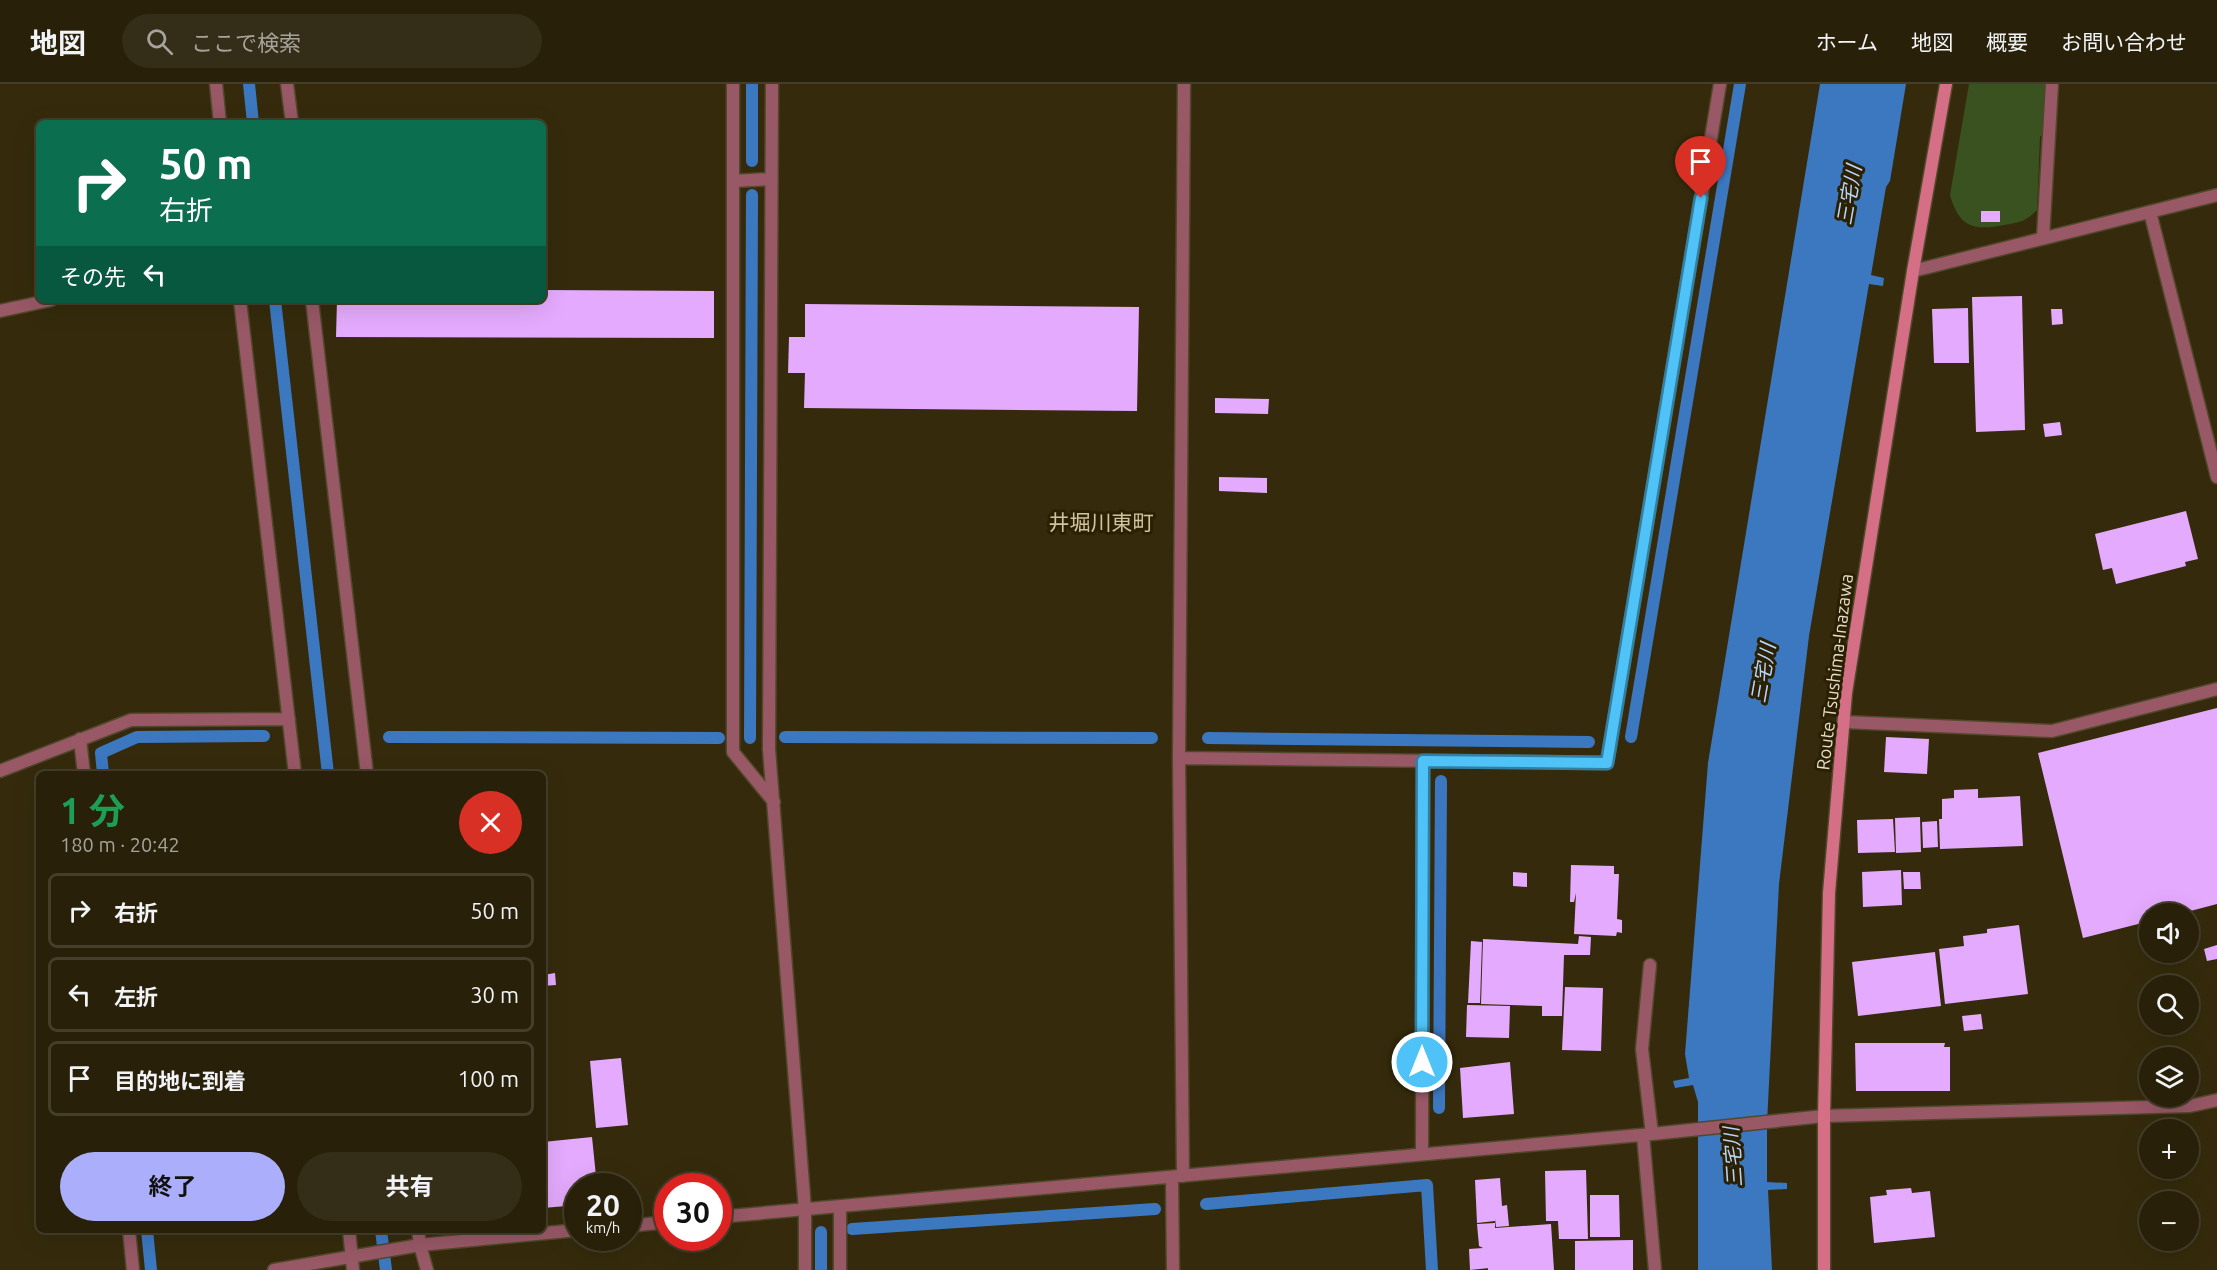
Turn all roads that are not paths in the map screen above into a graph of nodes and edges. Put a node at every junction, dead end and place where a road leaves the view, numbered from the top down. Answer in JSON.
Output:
{"nodes":[{"id":1,"x":216,"y":84,"type":"edge"},
{"id":2,"x":287,"y":84,"type":"edge"},
{"id":3,"x":733,"y":84,"type":"edge"},
{"id":4,"x":772,"y":84,"type":"edge"},
{"id":5,"x":1184,"y":84,"type":"edge"},
{"id":6,"x":1720,"y":84,"type":"edge"},
{"id":7,"x":1946,"y":84,"type":"edge"},
{"id":8,"x":2052,"y":84,"type":"edge"},
{"id":9,"x":220,"y":120,"type":"edge"},
{"id":10,"x":292,"y":120,"type":"edge"},
{"id":11,"x":771,"y":179,"type":"junction"},
{"id":12,"x":733,"y":181,"type":"junction"},
{"id":13,"x":2217,"y":195,"type":"edge"},
{"id":14,"x":2150,"y":212,"type":"junction"},
{"id":15,"x":2043,"y":238,"type":"junction"},
{"id":16,"x":1913,"y":271,"type":"junction"},
{"id":17,"x":37,"y":303,"type":"edge"},
{"id":18,"x":240,"y":303,"type":"edge"},
{"id":19,"x":312,"y":303,"type":"edge"},
{"id":20,"x":0,"y":311,"type":"edge"},
{"id":21,"x":2217,"y":477,"type":"edge"},
{"id":22,"x":2217,"y":689,"type":"edge"},
{"id":23,"x":289,"y":719,"type":"junction"},
{"id":24,"x":1844,"y":722,"type":"junction"},
{"id":25,"x":80,"y":739,"type":"junction"},
{"id":26,"x":1179,"y":758,"type":"junction"},
{"id":27,"x":1423,"y":761,"type":"junction"},
{"id":28,"x":0,"y":771,"type":"edge"},
{"id":29,"x":84,"y":771,"type":"edge"},
{"id":30,"x":295,"y":771,"type":"edge"},
{"id":31,"x":367,"y":771,"type":"edge"},
{"id":32,"x":774,"y":802,"type":"junction"},
{"id":33,"x":1650,"y":965,"type":"dead end"},
{"id":34,"x":2217,"y":1100,"type":"edge"},
{"id":35,"x":1824,"y":1116,"type":"junction"},
{"id":36,"x":1651,"y":1134,"type":"junction"},
{"id":37,"x":1422,"y":1154,"type":"junction"},
{"id":38,"x":1178,"y":1177,"type":"junction"},
{"id":39,"x":840,"y":1207,"type":"junction"},
{"id":40,"x":806,"y":1210,"type":"junction"},
{"id":41,"x":732,"y":1217,"type":"edge"},
{"id":42,"x":564,"y":1231,"type":"edge"},
{"id":43,"x":129,"y":1233,"type":"edge"},
{"id":44,"x":349,"y":1233,"type":"edge"},
{"id":45,"x":418,"y":1233,"type":"edge"},
{"id":46,"x":420,"y":1245,"type":"junction"},
{"id":47,"x":352,"y":1255,"type":"junction"},
{"id":48,"x":133,"y":1270,"type":"edge"},
{"id":49,"x":274,"y":1270,"type":"edge"},
{"id":50,"x":353,"y":1270,"type":"edge"},
{"id":51,"x":427,"y":1270,"type":"edge"},
{"id":52,"x":805,"y":1270,"type":"edge"},
{"id":53,"x":840,"y":1270,"type":"edge"},
{"id":54,"x":1173,"y":1270,"type":"edge"},
{"id":55,"x":1655,"y":1270,"type":"edge"},
{"id":56,"x":1824,"y":1270,"type":"edge"}],
"edges":[{"from":1,"to":9,"type":"street"},
{"from":2,"to":10,"type":"street"},
{"from":3,"to":12,"type":"street"},
{"from":4,"to":11,"type":"street"},
{"from":5,"to":26,"type":"street"},
{"from":6,"to":27,"type":"street"},
{"from":7,"to":16,"type":"main road","name":"Route Tsushima-Inazawa"},
{"from":8,"to":15,"type":"street"},
{"from":11,"to":12,"type":"street"},
{"from":11,"to":32,"type":"street"},
{"from":12,"to":32,"type":"street"},
{"from":13,"to":14,"type":"street"},
{"from":14,"to":15,"type":"street"},
{"from":14,"to":21,"type":"street"},
{"from":15,"to":16,"type":"street"},
{"from":16,"to":24,"type":"main road","name":"Route Tsushima-Inazawa"},
{"from":17,"to":20,"type":"street"},
{"from":18,"to":23,"type":"street"},
{"from":19,"to":31,"type":"street"},
{"from":22,"to":24,"type":"street"},
{"from":23,"to":25,"type":"street"},
{"from":23,"to":30,"type":"street"},
{"from":24,"to":35,"type":"main road","name":"Route Tsushima-Inazawa"},
{"from":25,"to":28,"type":"street"},
{"from":25,"to":29,"type":"street"},
{"from":26,"to":27,"type":"street"},
{"from":26,"to":38,"type":"street"},
{"from":27,"to":37,"type":"street"},
{"from":32,"to":40,"type":"street"},
{"from":33,"to":36,"type":"street"},
{"from":34,"to":35,"type":"street"},
{"from":35,"to":36,"type":"street"},
{"from":35,"to":56,"type":"main road","name":"Route Tsushima-Inazawa"},
{"from":36,"to":37,"type":"street"},
{"from":36,"to":55,"type":"street"},
{"from":37,"to":38,"type":"street"},
{"from":38,"to":39,"type":"street"},
{"from":38,"to":54,"type":"street"},
{"from":39,"to":40,"type":"street"},
{"from":39,"to":53,"type":"street"},
{"from":40,"to":41,"type":"street"},
{"from":40,"to":52,"type":"street"},
{"from":42,"to":46,"type":"street"},
{"from":43,"to":48,"type":"street"},
{"from":44,"to":47,"type":"street"},
{"from":45,"to":46,"type":"street"},
{"from":46,"to":47,"type":"street"},
{"from":46,"to":51,"type":"street"},
{"from":47,"to":49,"type":"street"},
{"from":47,"to":50,"type":"street"}]}
